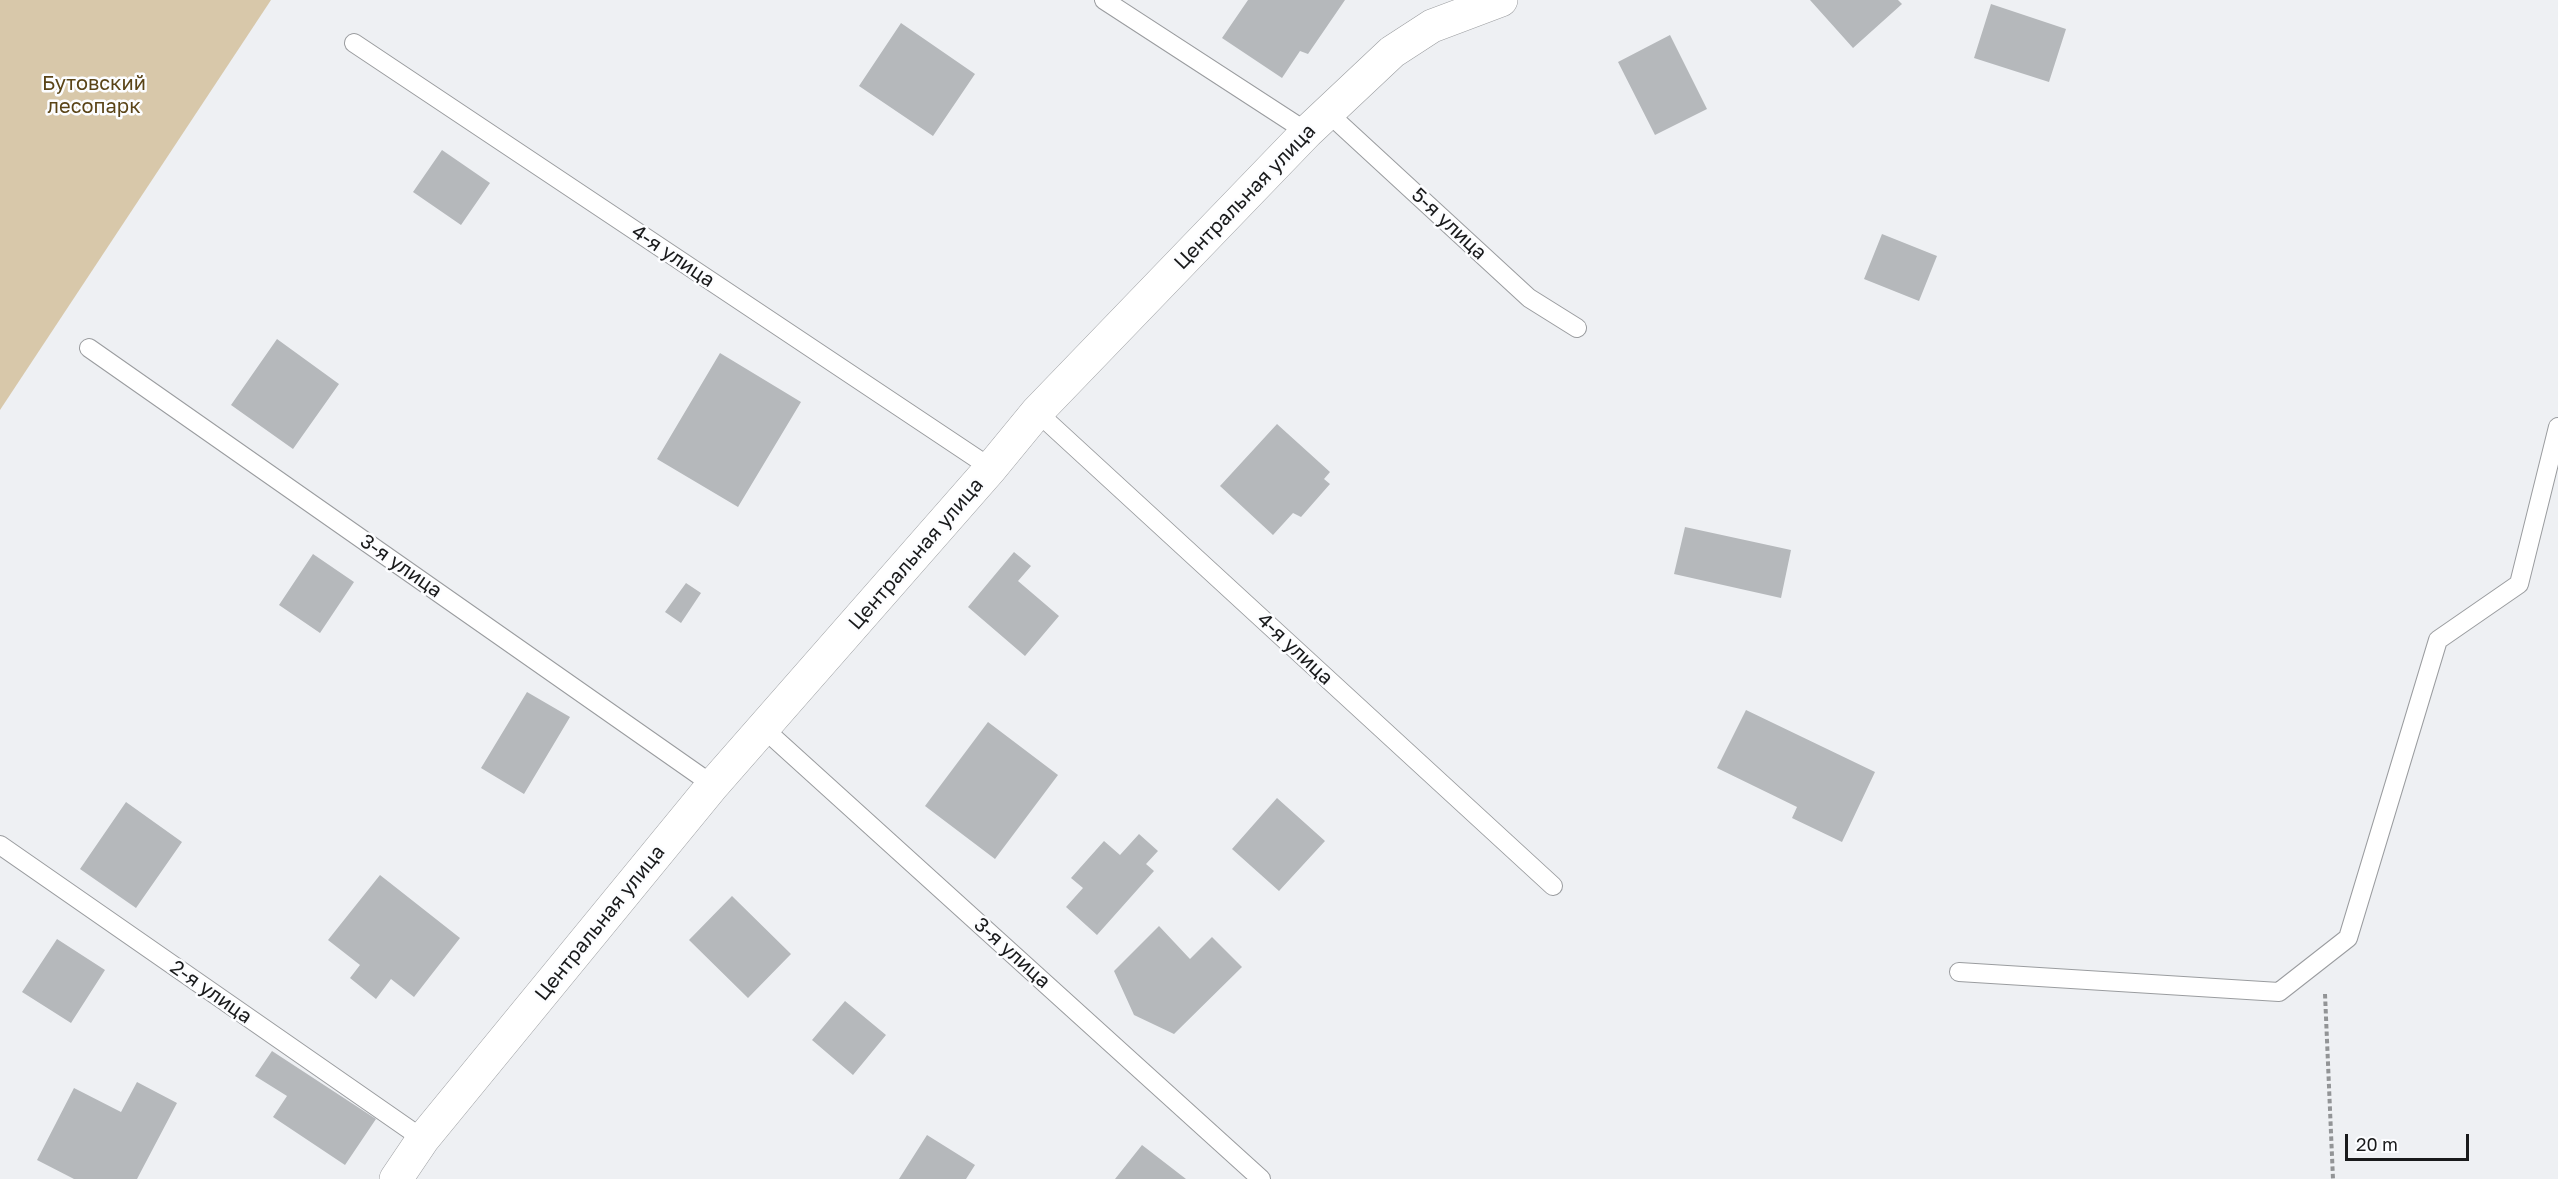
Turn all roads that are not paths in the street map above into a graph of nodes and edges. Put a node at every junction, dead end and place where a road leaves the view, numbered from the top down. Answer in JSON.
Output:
{"nodes":[{"id":1,"x":1104,"y":0,"type":"edge"},
{"id":2,"x":1501,"y":0,"type":"edge"},
{"id":3,"x":354,"y":43,"type":"dead end"},
{"id":4,"x":1317,"y":122,"type":"junction"},
{"id":5,"x":1577,"y":328,"type":"dead end"},
{"id":6,"x":89,"y":348,"type":"dead end"},
{"id":7,"x":1037,"y":412,"type":"junction"},
{"id":8,"x":2558,"y":427,"type":"edge"},
{"id":9,"x":991,"y":468,"type":"junction"},
{"id":10,"x":763,"y":728,"type":"junction"},
{"id":11,"x":712,"y":784,"type":"junction"},
{"id":12,"x":0,"y":844,"type":"edge"},
{"id":13,"x":1553,"y":886,"type":"dead end"},
{"id":14,"x":1959,"y":972,"type":"dead end"},
{"id":15,"x":423,"y":1139,"type":"junction"},
{"id":16,"x":396,"y":1179,"type":"edge"},
{"id":17,"x":1261,"y":1179,"type":"edge"}],
"edges":[{"from":1,"to":4,"type":"lane","name":"5-я улица"},
{"from":2,"to":4,"type":"street","name":"Центральная улица"},
{"from":3,"to":9,"type":"lane","name":"4-я улица"},
{"from":4,"to":5,"type":"lane","name":"5-я улица"},
{"from":4,"to":7,"type":"street","name":"Центральная улица"},
{"from":6,"to":11,"type":"lane","name":"3-я улица"},
{"from":7,"to":9,"type":"street","name":"Центральная улица"},
{"from":7,"to":13,"type":"lane","name":"4-я улица"},
{"from":8,"to":14,"type":"lane"},
{"from":9,"to":10,"type":"street","name":"Центральная улица"},
{"from":10,"to":11,"type":"street","name":"Центральная улица"},
{"from":10,"to":17,"type":"lane","name":"3-я улица"},
{"from":11,"to":15,"type":"street","name":"Центральная улица"},
{"from":12,"to":15,"type":"lane","name":"2-я улица"},
{"from":15,"to":16,"type":"street","name":"Центральная улица"}]}
